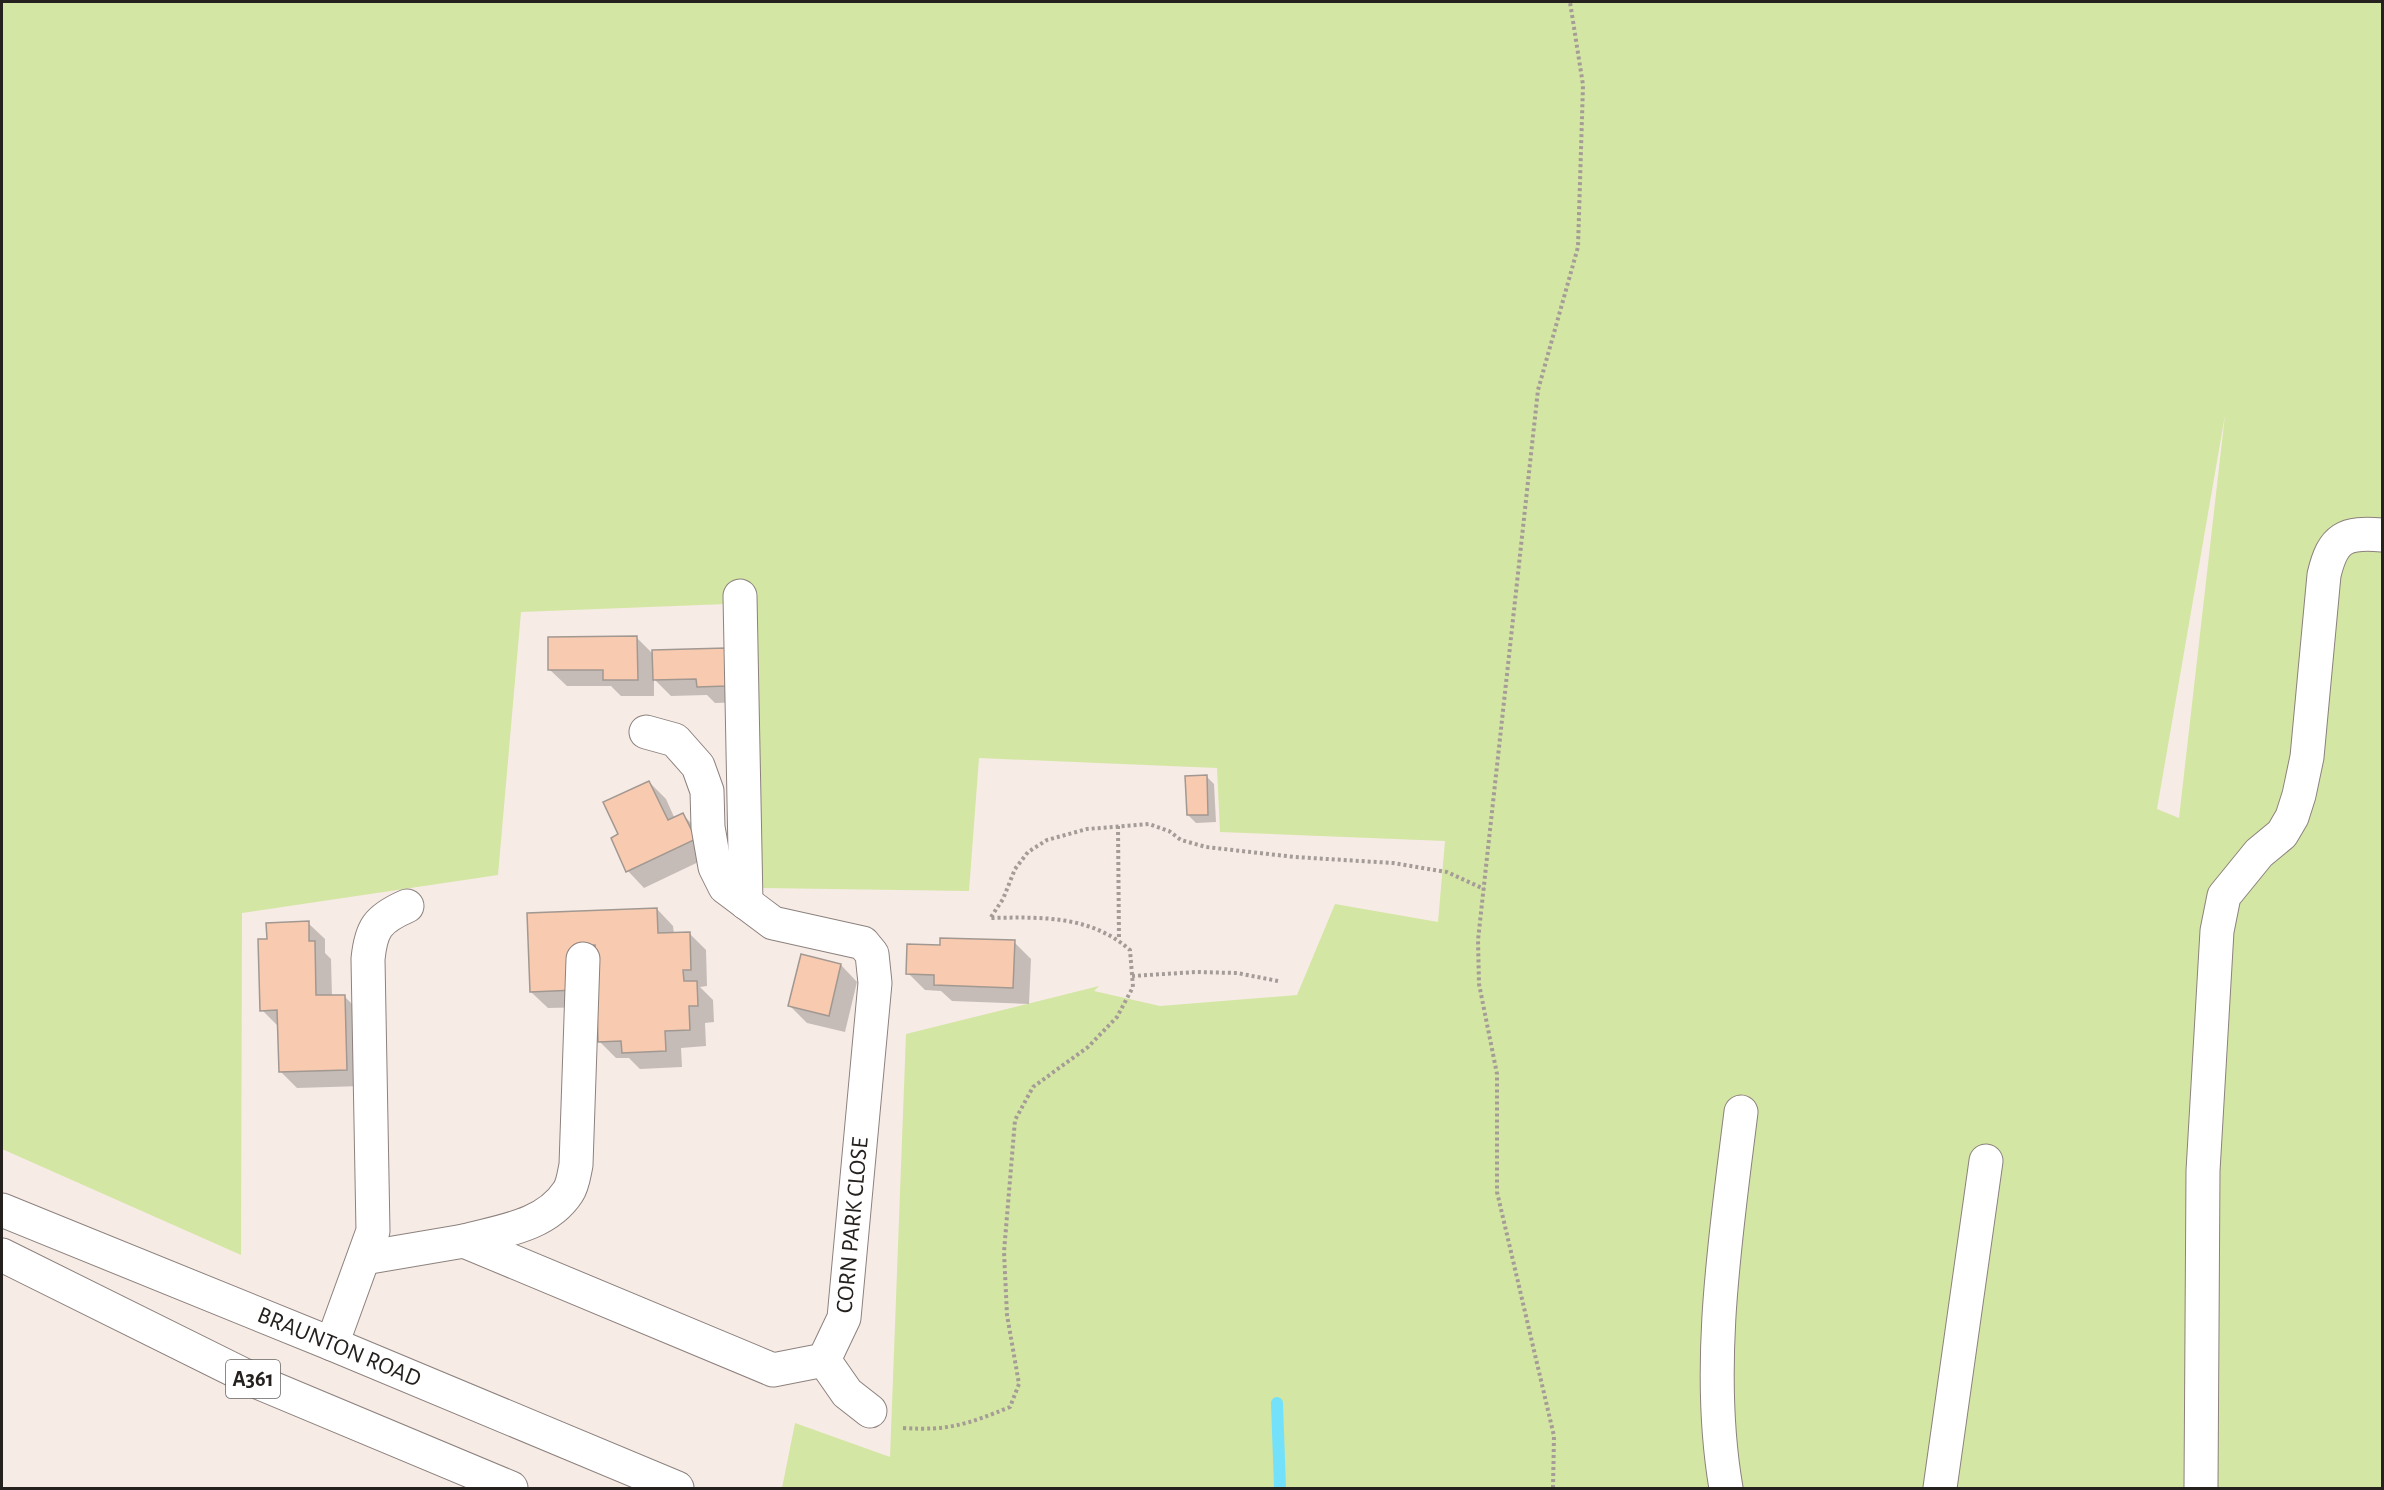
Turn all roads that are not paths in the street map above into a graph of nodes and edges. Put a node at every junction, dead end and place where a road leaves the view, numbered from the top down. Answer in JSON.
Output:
{"nodes":[{"id":1,"x":2382,"y":535,"type":"edge"},
{"id":2,"x":740,"y":596,"type":"dead end"},
{"id":3,"x":646,"y":732,"type":"dead end"},
{"id":4,"x":746,"y":903,"type":"junction"},
{"id":5,"x":407,"y":906,"type":"dead end"},
{"id":6,"x":583,"y":960,"type":"dead end"},
{"id":7,"x":1741,"y":1112,"type":"dead end"},
{"id":8,"x":1986,"y":1161,"type":"dead end"},
{"id":9,"x":2,"y":1210,"type":"edge"},
{"id":10,"x":464,"y":1241,"type":"junction"},
{"id":11,"x":2,"y":1255,"type":"edge"},
{"id":12,"x":364,"y":1258,"type":"junction"},
{"id":13,"x":332,"y":1344,"type":"junction"},
{"id":14,"x":824,"y":1360,"type":"junction"},
{"id":15,"x":870,"y":1411,"type":"road end"},
{"id":16,"x":510,"y":1488,"type":"edge"},
{"id":17,"x":677,"y":1488,"type":"edge"},
{"id":18,"x":1726,"y":1488,"type":"edge"},
{"id":19,"x":1940,"y":1488,"type":"edge"},
{"id":20,"x":2201,"y":1488,"type":"edge"}],
"edges":[{"from":1,"to":20,"type":"main road"},
{"from":2,"to":4,"type":"main road"},
{"from":3,"to":4,"type":"main road","name":"CORN PARK CLOSE"},
{"from":4,"to":14,"type":"main road","name":"CORN PARK CLOSE"},
{"from":5,"to":12,"type":"main road"},
{"from":6,"to":10,"type":"main road"},
{"from":7,"to":18,"type":"main road"},
{"from":8,"to":19,"type":"main road"},
{"from":9,"to":13,"type":"main road","name":"BRAUNTON ROAD","number":"A361"},
{"from":10,"to":12,"type":"main road"},
{"from":10,"to":14,"type":"main road"},
{"from":11,"to":16,"type":"main road","number":"A361"},
{"from":12,"to":13,"type":"main road"},
{"from":13,"to":17,"type":"main road","name":"BRAUNTON ROAD","number":"A361"},
{"from":14,"to":15,"type":"main road"}]}
